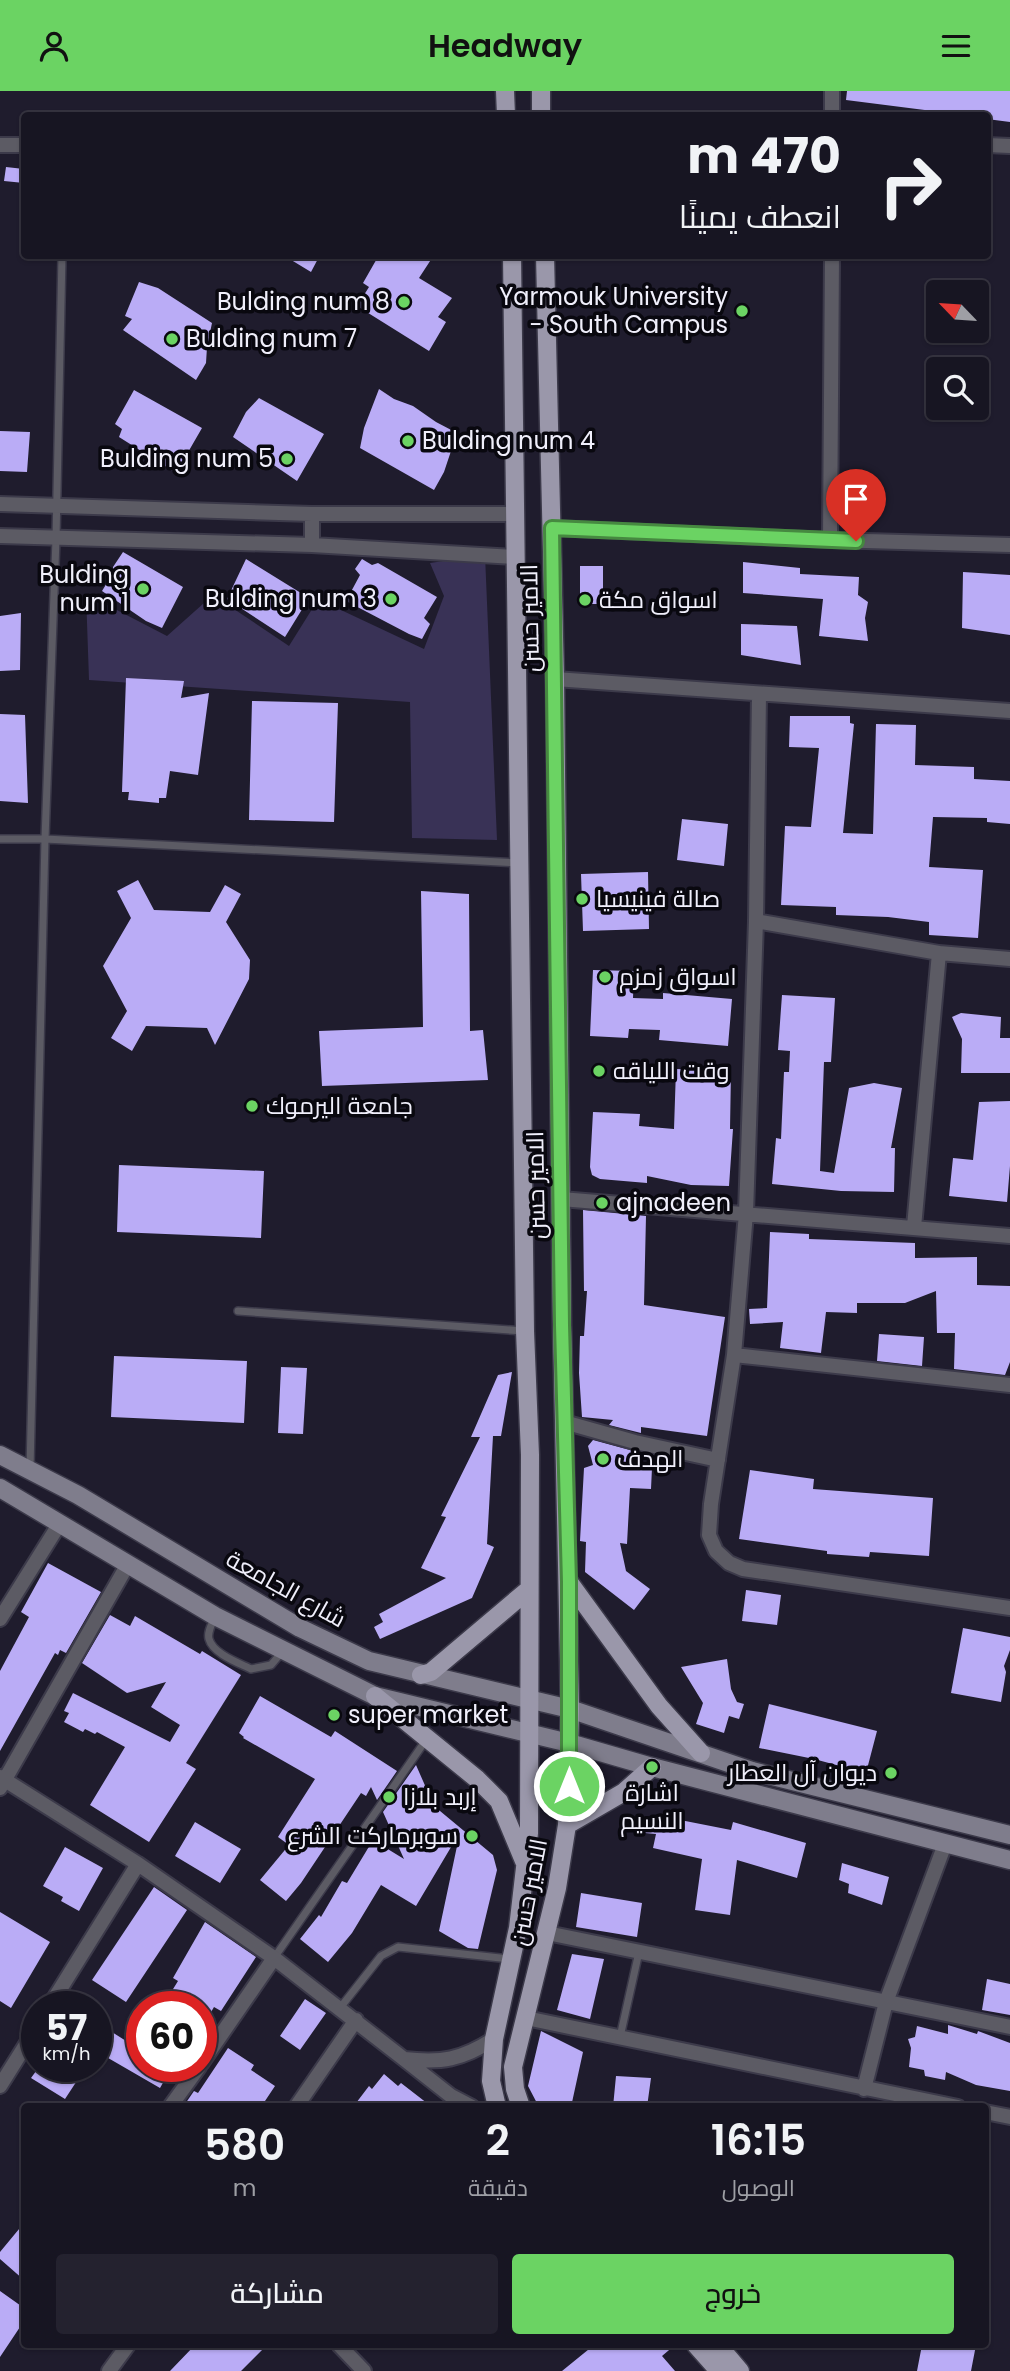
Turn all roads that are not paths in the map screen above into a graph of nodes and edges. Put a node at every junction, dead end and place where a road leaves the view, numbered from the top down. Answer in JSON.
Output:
{"nodes":[{"id":1,"x":505,"y":91,"type":"edge"},
{"id":2,"x":541,"y":91,"type":"edge"},
{"id":3,"x":831,"y":91,"type":"edge"},
{"id":4,"x":506,"y":112,"type":"edge"},
{"id":5,"x":541,"y":112,"type":"edge"},
{"id":6,"x":832,"y":112,"type":"edge"},
{"id":7,"x":0,"y":145,"type":"edge"},
{"id":8,"x":21,"y":145,"type":"edge"},
{"id":9,"x":991,"y":145,"type":"edge"},
{"id":10,"x":1010,"y":146,"type":"edge"},
{"id":11,"x":62,"y":259,"type":"edge"},
{"id":12,"x":512,"y":259,"type":"edge"},
{"id":13,"x":545,"y":259,"type":"edge"},
{"id":14,"x":832,"y":259,"type":"edge"},
{"id":15,"x":0,"y":504,"type":"edge"},
{"id":16,"x":56,"y":506,"type":"junction"},
{"id":17,"x":514,"y":514,"type":"junction"},
{"id":18,"x":312,"y":515,"type":"junction"},
{"id":19,"x":552,"y":528,"type":"junction"},
{"id":20,"x":0,"y":536,"type":"edge"},
{"id":21,"x":56,"y":539,"type":"junction"},
{"id":22,"x":830,"y":540,"type":"junction"},
{"id":23,"x":312,"y":545,"type":"junction"},
{"id":24,"x":1010,"y":545,"type":"edge"},
{"id":25,"x":514,"y":557,"type":"junction"},
{"id":26,"x":555,"y":679,"type":"junction"},
{"id":27,"x":759,"y":694,"type":"junction"},
{"id":28,"x":1010,"y":711,"type":"edge"},
{"id":29,"x":0,"y":839,"type":"edge"},
{"id":30,"x":45,"y":839,"type":"junction"},
{"id":31,"x":520,"y":863,"type":"junction"},
{"id":32,"x":756,"y":921,"type":"junction"},
{"id":33,"x":939,"y":953,"type":"junction"},
{"id":34,"x":1010,"y":960,"type":"edge"},
{"id":35,"x":561,"y":1199,"type":"junction"},
{"id":36,"x":746,"y":1213,"type":"junction"},
{"id":37,"x":914,"y":1227,"type":"junction"},
{"id":38,"x":1010,"y":1236,"type":"edge"},
{"id":39,"x":238,"y":1311,"type":"dead end"},
{"id":40,"x":525,"y":1331,"type":"junction"},
{"id":41,"x":734,"y":1355,"type":"junction"},
{"id":42,"x":1010,"y":1385,"type":"edge"},
{"id":43,"x":564,"y":1422,"type":"junction"},
{"id":44,"x":0,"y":1455,"type":"edge"},
{"id":45,"x":718,"y":1460,"type":"junction"},
{"id":46,"x":30,"y":1470,"type":"junction"},
{"id":47,"x":0,"y":1488,"type":"edge"},
{"id":48,"x":60,"y":1523,"type":"junction"},
{"id":49,"x":128,"y":1564,"type":"junction"},
{"id":50,"x":569,"y":1582,"type":"junction"},
{"id":51,"x":528,"y":1590,"type":"junction"},
{"id":52,"x":1010,"y":1608,"type":"edge"},
{"id":53,"x":215,"y":1616,"type":"junction"},
{"id":54,"x":0,"y":1619,"type":"edge"},
{"id":55,"x":282,"y":1651,"type":"junction"},
{"id":56,"x":421,"y":1675,"type":"junction"},
{"id":57,"x":375,"y":1696,"type":"junction"},
{"id":58,"x":528,"y":1698,"type":"junction"},
{"id":59,"x":570,"y":1709,"type":"junction"},
{"id":60,"x":527,"y":1733,"type":"junction"},
{"id":61,"x":427,"y":1738,"type":"junction"},
{"id":62,"x":569,"y":1743,"type":"junction"},
{"id":63,"x":701,"y":1753,"type":"junction"},
{"id":64,"x":652,"y":1767,"type":"junction"},
{"id":65,"x":2,"y":1781,"type":"edge"},
{"id":66,"x":567,"y":1825,"type":"junction"},
{"id":67,"x":1010,"y":1835,"type":"edge"},
{"id":68,"x":945,"y":1844,"type":"junction"},
{"id":69,"x":1010,"y":1860,"type":"edge"},
{"id":70,"x":138,"y":1864,"type":"junction"},
{"id":71,"x":526,"y":1866,"type":"junction"},
{"id":72,"x":547,"y":1933,"type":"junction"},
{"id":73,"x":639,"y":1952,"type":"junction"},
{"id":74,"x":274,"y":1958,"type":"junction"},
{"id":75,"x":511,"y":1959,"type":"junction"},
{"id":76,"x":59,"y":1991,"type":"edge"},
{"id":77,"x":886,"y":2002,"type":"junction"},
{"id":78,"x":340,"y":2008,"type":"junction"},
{"id":79,"x":526,"y":2018,"type":"junction"},
{"id":80,"x":356,"y":2020,"type":"junction"},
{"id":81,"x":1010,"y":2027,"type":"edge"},
{"id":82,"x":619,"y":2038,"type":"junction"},
{"id":83,"x":494,"y":2039,"type":"junction"},
{"id":84,"x":217,"y":2040,"type":"edge"},
{"id":85,"x":21,"y":2047,"type":"edge"},
{"id":86,"x":404,"y":2059,"type":"junction"},
{"id":87,"x":5,"y":2067,"type":"edge"},
{"id":88,"x":188,"y":2082,"type":"edge"},
{"id":89,"x":0,"y":2086,"type":"edge"},
{"id":90,"x":864,"y":2089,"type":"junction"},
{"id":91,"x":173,"y":2103,"type":"edge"},
{"id":92,"x":299,"y":2103,"type":"edge"},
{"id":93,"x":464,"y":2103,"type":"edge"},
{"id":94,"x":496,"y":2103,"type":"edge"},
{"id":95,"x":520,"y":2103,"type":"edge"},
{"id":96,"x":937,"y":2103,"type":"edge"},
{"id":97,"x":989,"y":2113,"type":"edge"},
{"id":98,"x":1010,"y":2117,"type":"edge"},
{"id":99,"x":126,"y":2348,"type":"edge"},
{"id":100,"x":343,"y":2348,"type":"edge"},
{"id":101,"x":699,"y":2348,"type":"edge"},
{"id":102,"x":721,"y":2348,"type":"edge"},
{"id":103,"x":109,"y":2371,"type":"edge"},
{"id":104,"x":364,"y":2371,"type":"edge"},
{"id":105,"x":719,"y":2371,"type":"edge"},
{"id":106,"x":740,"y":2371,"type":"edge"}],
"edges":[{"from":1,"to":4,"type":"main road"},
{"from":2,"to":5,"type":"main road"},
{"from":3,"to":6,"type":"street"},
{"from":7,"to":8,"type":"street"},
{"from":9,"to":10,"type":"street"},
{"from":11,"to":16,"type":"lane"},
{"from":12,"to":17,"type":"main road","name":"الامير حسن"},
{"from":13,"to":19,"type":"main road","name":"الامير حسن"},
{"from":14,"to":22,"type":"street"},
{"from":15,"to":16,"type":"street"},
{"from":16,"to":18,"type":"street"},
{"from":16,"to":21,"type":"lane"},
{"from":17,"to":18,"type":"street"},
{"from":17,"to":25,"type":"main road","name":"الامير حسن"},
{"from":18,"to":23,"type":"street"},
{"from":19,"to":22,"type":"street"},
{"from":19,"to":26,"type":"main road","name":"الامير حسن"},
{"from":20,"to":21,"type":"street"},
{"from":21,"to":23,"type":"street"},
{"from":21,"to":30,"type":"lane"},
{"from":22,"to":24,"type":"street"},
{"from":23,"to":25,"type":"street"},
{"from":25,"to":31,"type":"main road","name":"الامير حسن"},
{"from":26,"to":27,"type":"street"},
{"from":26,"to":35,"type":"main road","name":"الامير حسن"},
{"from":27,"to":28,"type":"street"},
{"from":27,"to":32,"type":"street"},
{"from":29,"to":30,"type":"lane"},
{"from":30,"to":31,"type":"lane"},
{"from":30,"to":46,"type":"lane"},
{"from":31,"to":40,"type":"main road","name":"الامير حسن"},
{"from":32,"to":33,"type":"street"},
{"from":32,"to":36,"type":"street"},
{"from":33,"to":34,"type":"street"},
{"from":33,"to":37,"type":"street"},
{"from":35,"to":36,"type":"street"},
{"from":35,"to":43,"type":"main road","name":"الامير حسن"},
{"from":36,"to":37,"type":"street"},
{"from":36,"to":41,"type":"street"},
{"from":37,"to":38,"type":"street"},
{"from":39,"to":40,"type":"lane"},
{"from":40,"to":51,"type":"main road","name":"الامير حسن"},
{"from":41,"to":42,"type":"street"},
{"from":41,"to":45,"type":"street"},
{"from":43,"to":45,"type":"street"},
{"from":43,"to":50,"type":"main road","name":"الامير حسن"},
{"from":44,"to":46,"type":"main road","name":"شارع الجامعة"},
{"from":45,"to":52,"type":"street"},
{"from":46,"to":56,"type":"main road","name":"شارع الجامعة"},
{"from":47,"to":48,"type":"main road"},
{"from":48,"to":49,"type":"main road"},
{"from":48,"to":54,"type":"street"},
{"from":49,"to":53,"type":"main road"},
{"from":49,"to":65,"type":"street"},
{"from":50,"to":59,"type":"main road","name":"الامير حسن"},
{"from":50,"to":63,"type":"main road"},
{"from":51,"to":56,"type":"main road"},
{"from":51,"to":58,"type":"main road","name":"الامير حسن"},
{"from":53,"to":55,"type":"main road"},
{"from":53,"to":55,"type":"lane"},
{"from":55,"to":57,"type":"main road"},
{"from":56,"to":58,"type":"main road","name":"شارع الجامعة"},
{"from":57,"to":60,"type":"main road"},
{"from":57,"to":61,"type":"main road"},
{"from":58,"to":59,"type":"main road","name":"شارع الجامعة"},
{"from":58,"to":60,"type":"main road","name":"الامير حسن"},
{"from":59,"to":62,"type":"main road","name":"الامير حسن"},
{"from":59,"to":63,"type":"main road","name":"شارع الجامعة"},
{"from":60,"to":62,"type":"main road"},
{"from":60,"to":71,"type":"main road","name":"الامير حسن"},
{"from":61,"to":71,"type":"main road"},
{"from":61,"to":74,"type":"lane"},
{"from":62,"to":64,"type":"main road"},
{"from":62,"to":66,"type":"main road","name":"الامير حسن"},
{"from":63,"to":67,"type":"main road","name":"شارع الجامعة"},
{"from":64,"to":66,"type":"main road"},
{"from":64,"to":68,"type":"main road"},
{"from":65,"to":70,"type":"street"},
{"from":66,"to":72,"type":"main road","name":"الامير حسن"},
{"from":68,"to":69,"type":"main road"},
{"from":68,"to":77,"type":"street"},
{"from":70,"to":74,"type":"street"},
{"from":70,"to":76,"type":"street"},
{"from":71,"to":75,"type":"main road","name":"الامير حسن"},
{"from":72,"to":73,"type":"street"},
{"from":72,"to":79,"type":"main road","name":"الامير حسن"},
{"from":73,"to":77,"type":"street"},
{"from":73,"to":82,"type":"lane"},
{"from":74,"to":78,"type":"street"},
{"from":74,"to":84,"type":"street"},
{"from":75,"to":78,"type":"lane"},
{"from":75,"to":83,"type":"main road","name":"الامير حسن"},
{"from":77,"to":81,"type":"street"},
{"from":77,"to":90,"type":"street"},
{"from":78,"to":80,"type":"street"},
{"from":79,"to":82,"type":"street"},
{"from":79,"to":95,"type":"main road","name":"الامير حسن"},
{"from":80,"to":86,"type":"street"},
{"from":80,"to":92,"type":"street"},
{"from":82,"to":90,"type":"street"},
{"from":83,"to":86,"type":"street"},
{"from":83,"to":94,"type":"main road","name":"الامير حسن"},
{"from":85,"to":87,"type":"street"},
{"from":86,"to":93,"type":"street"},
{"from":87,"to":89,"type":"street"},
{"from":88,"to":91,"type":"street"},
{"from":90,"to":96,"type":"street"},
{"from":97,"to":98,"type":"street"},
{"from":99,"to":103,"type":"street"},
{"from":100,"to":104,"type":"street"},
{"from":101,"to":105,"type":"main road"},
{"from":102,"to":106,"type":"main road"}]}
